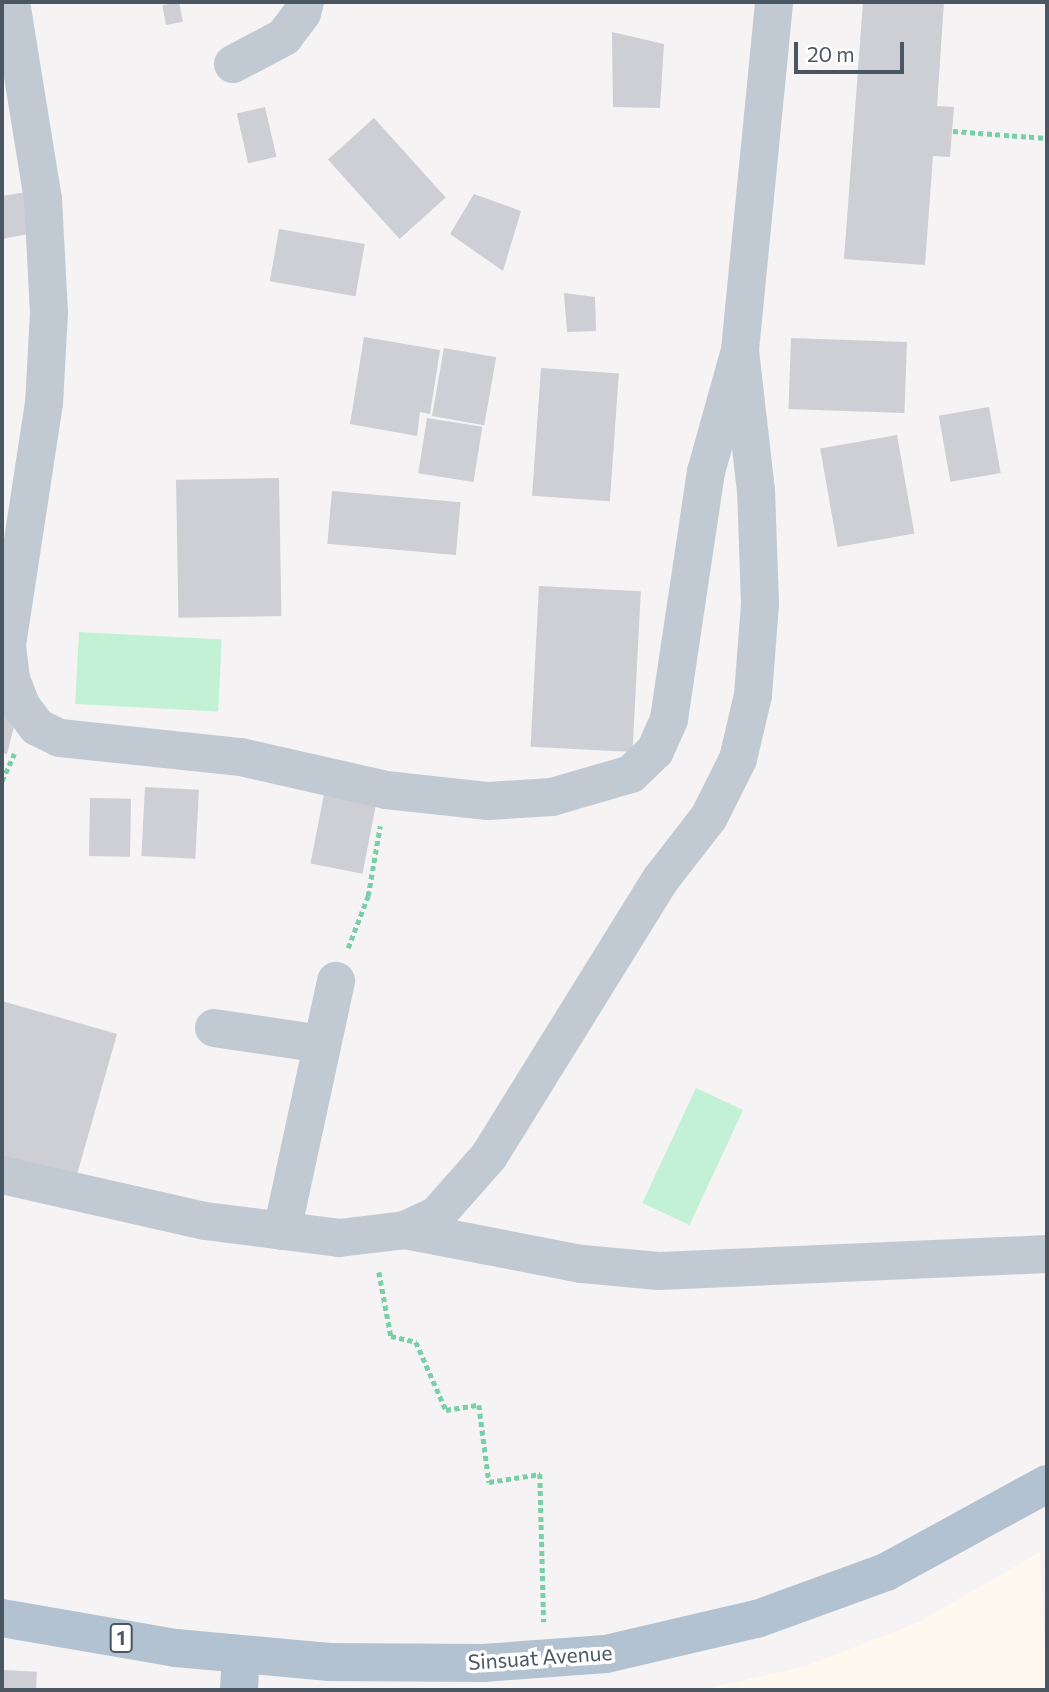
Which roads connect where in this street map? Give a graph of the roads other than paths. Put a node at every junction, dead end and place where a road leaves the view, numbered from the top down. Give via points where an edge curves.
1 (11, 2) edge
2 (305, 2) edge
3 (774, 2) edge
4 (233, 64) dead end
5 (740, 350) junction
6 (336, 981) road end
7 (214, 1028) dead end
8 (322, 1044) junction
9 (2, 1175) edge
10 (405, 1230) junction
11 (282, 1231) junction
12 (1047, 1254) edge
13 (1047, 1484) edge
14 (2, 1618) edge
15 (240, 1673) edge

1 - 5 street via 43,199 49,312 44,403 7,646 10,679 37,727 60,738 241,757 386,790 488,801 552,797 631,774 655,751 668,719 706,472
2 - 4 street via 284,37
3 - 5 street
5 - 10 street via 756,491 760,604 753,695 738,760 709,817 634,921 489,1156 437,1214
6 - 8 street
7 - 8 street
8 - 11 street
9 - 11 street via 133,1207
10 - 11 street via 338,1238
10 - 12 street via 582,1264 659,1270
13 - 15 main road, Sinsuat Avenue / 1 via 886,1572 757,1619 682,1639 542,1661
14 - 15 main road, Sinsuat Avenue / 1

